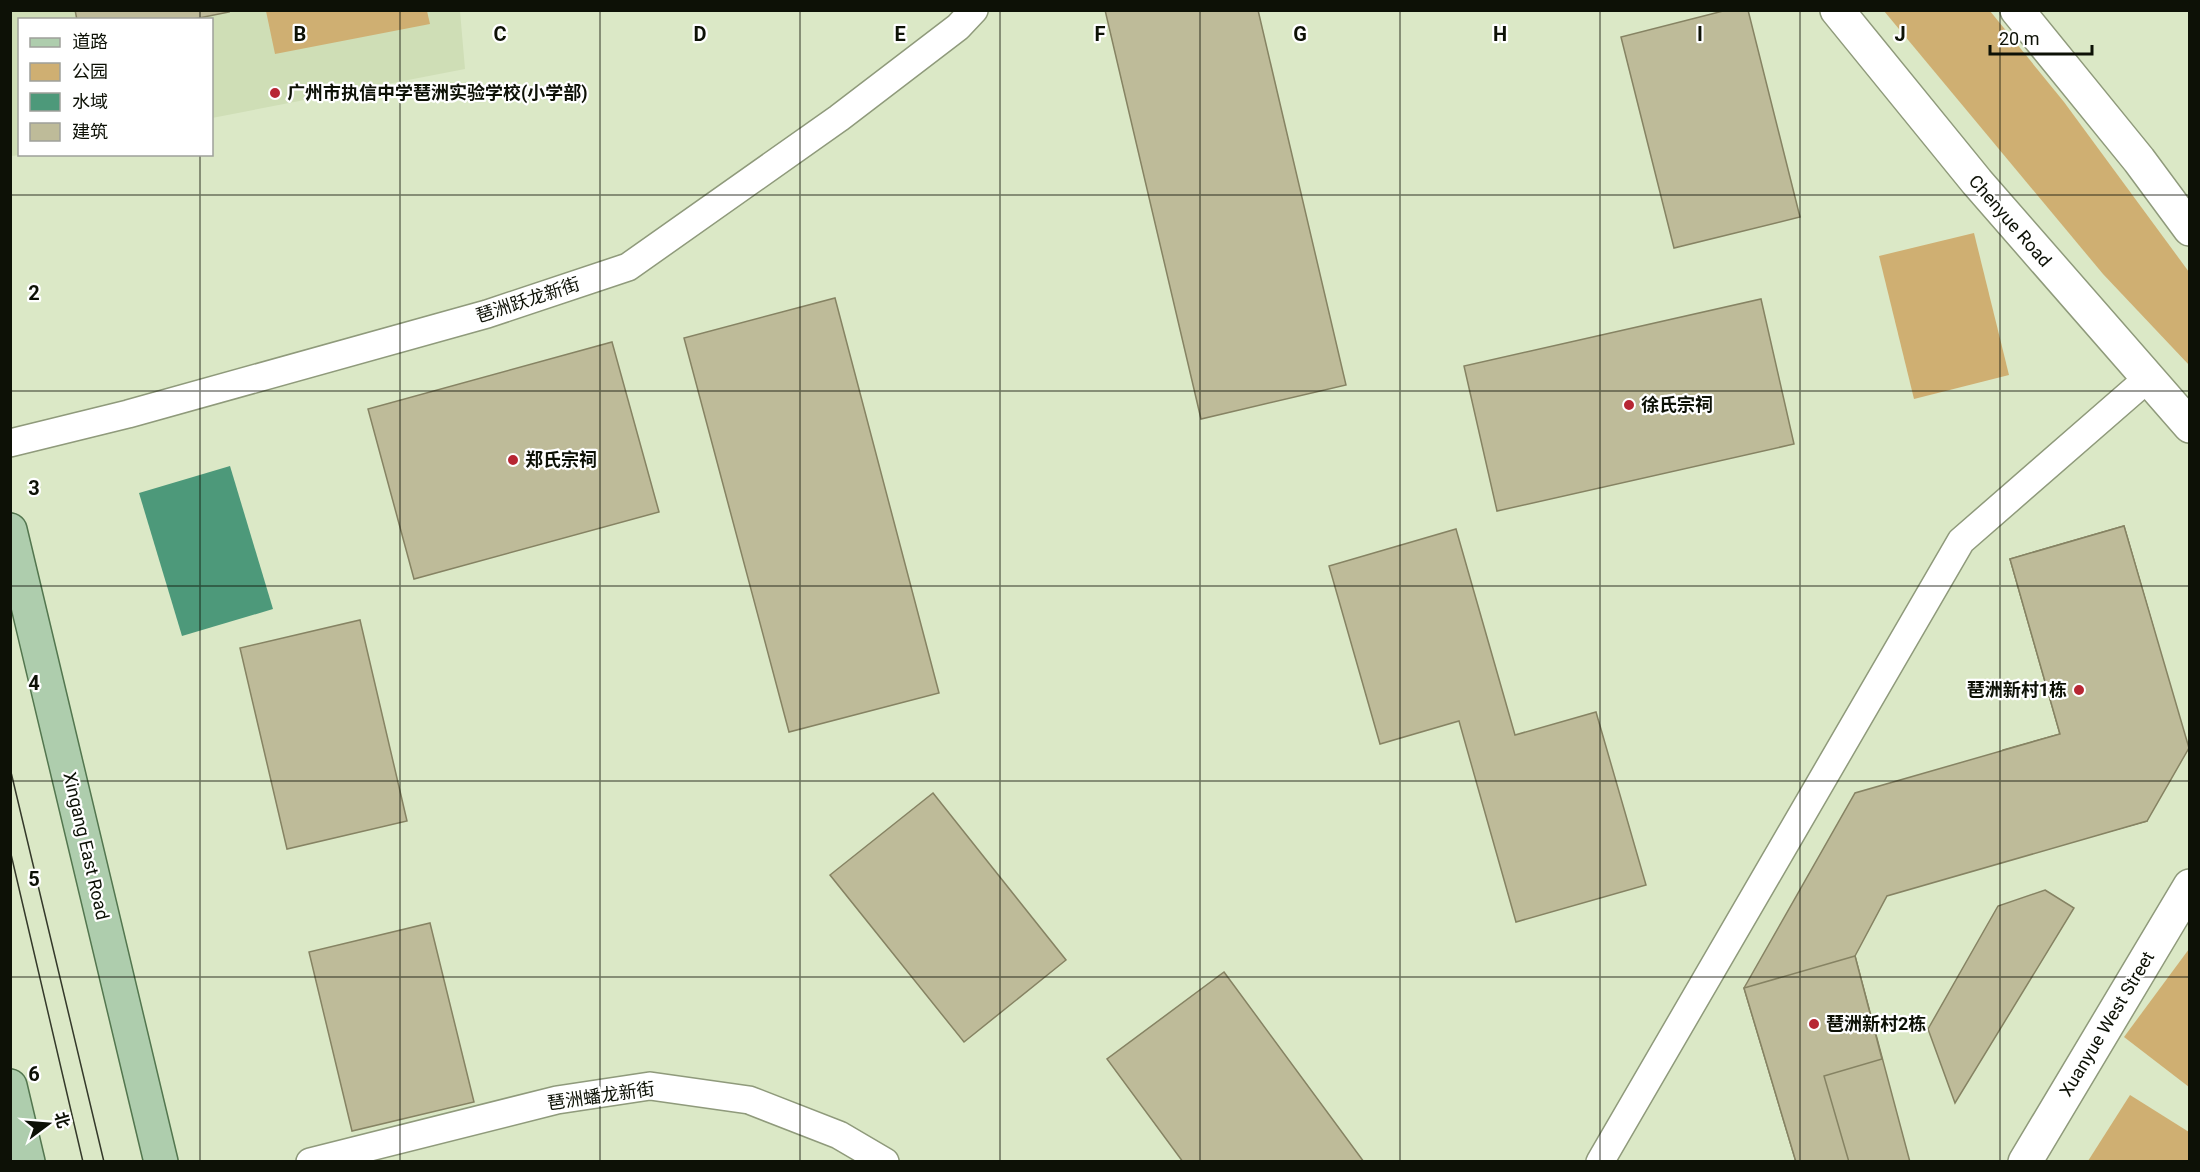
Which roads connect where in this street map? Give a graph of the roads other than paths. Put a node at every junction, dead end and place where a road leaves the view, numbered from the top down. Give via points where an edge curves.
1 (974, 10) edge
2 (1837, 10) edge
3 (2017, 10) edge
4 (2190, 229) edge
5 (2147, 379) junction
6 (2190, 426) edge
7 (10, 443) edge
8 (10, 530) edge
9 (2190, 886) edge
10 (10, 1086) edge
11 (28, 1161) edge
12 (160, 1161) edge
13 (310, 1161) edge
14 (885, 1161) edge
15 (1600, 1161) edge
16 (2025, 1161) edge

1 - 7 street, 琶洲跃龙新街 via 839,118 628,267 487,314
2 - 5 street, Chenyue Road via 1977,182
3 - 4 street
5 - 6 street, Chenyue Road
5 - 15 street via 1961,541
8 - 12 main road, Xingang East Road
9 - 16 street, Xuanyue West Street
10 - 11 main road
13 - 14 street, 琶洲蟠龙新街 via 557,1100 651,1086 749,1100 839,1135

